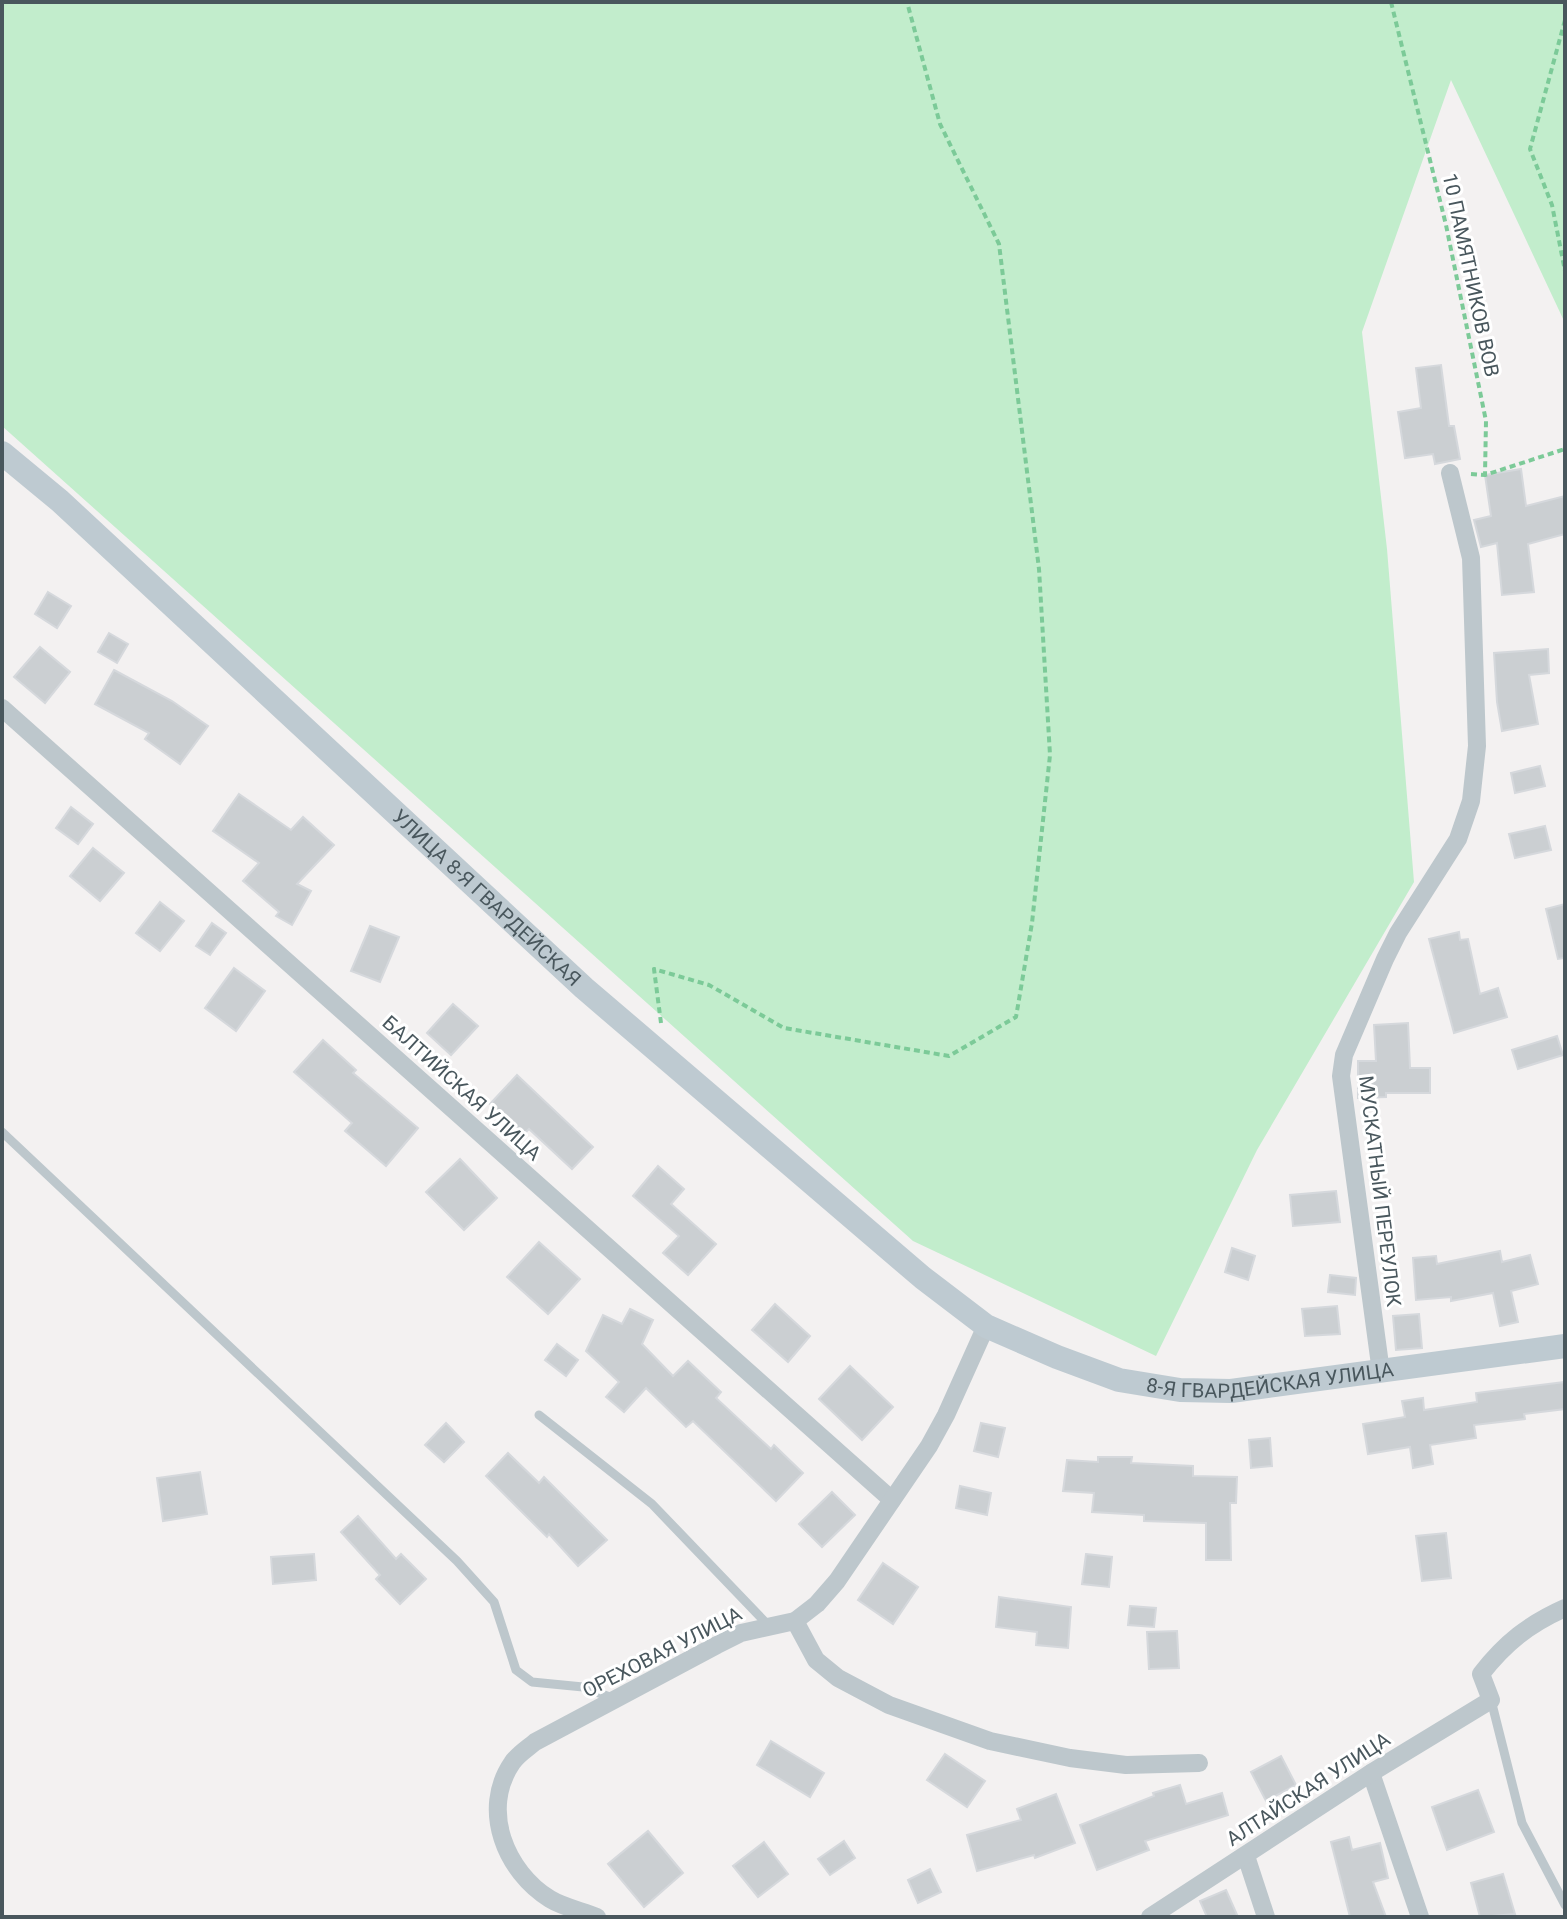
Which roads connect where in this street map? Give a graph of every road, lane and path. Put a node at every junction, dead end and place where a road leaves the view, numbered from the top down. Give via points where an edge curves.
1 (907, 2) edge
2 (1391, 2) edge
3 (1565, 20) edge
4 (1565, 271) edge
5 (1565, 449) edge
6 (2, 453) edge
7 (1450, 473) dead end
8 (2, 708) edge
9 (665, 1057) junction
10 (2, 1132) edge
11 (986, 1326) junction
12 (1565, 1346) edge
13 (1381, 1372) junction
14 (539, 1415) dead end
15 (892, 1500) junction
16 (1565, 1608) edge
17 (795, 1621) junction
18 (769, 1626) junction
19 (615, 1699) junction
20 (1491, 1700) junction
21 (1199, 1763) dead end
22 (1371, 1773) junction
23 (1246, 1856) junction
24 (1565, 1905) edge
25 (597, 1917) edge
26 (1150, 1917) edge
27 (1266, 1917) edge
28 (1420, 1917) edge

1 - 9 path via 940,124 999,244 1039,569 1050,755 1016,1017 949,1056 784,1028 709,985 654,969
2 - 5 path, 10 ПАМЯТНИКОВ ВОВ via 1446,225 1486,421 1485,475
3 - 4 path via 1530,149 1552,205
6 - 9 street, УЛИЦА 8-Я ГВАРДЕЙСКАЯ
7 - 13 street, МУСКАТНЫЙ ПЕРЕУЛОК via 1471,558 1477,746 1471,801 1458,839 1385,959 1344,1055 1341,1076
8 - 15 street, БАЛТИЙСКАЯ УЛИЦА
9 - 11 street, УЛИЦА 8-Я ГВАРДЕЙСКАЯ
10 - 19 lane via 457,1561 494,1602 516,1670 532,1682 583,1687
11 - 13 street, 8-Я ГВАРДЕЙСКАЯ УЛИЦА via 1119,1380 1180,1390 1231,1391
11 - 15 street via 946,1415
12 - 13 street, 8-Я ГВАРДЕЙСКАЯ УЛИЦА
14 - 18 lane via 652,1504
15 - 17 street via 837,1581
16 - 20 street via 1538,1619 1497,1653 1481,1674
17 - 18 street, ОРЕХОВАЯ УЛИЦА
17 - 21 street via 816,1660 838,1678 889,1705 990,1741 1126,1765
18 - 19 street, ОРЕХОВАЯ УЛИЦА via 741,1633
19 - 25 street, ОРЕХОВАЯ УЛИЦА via 535,1742 512,1763 501,1789 498,1819 506,1853 526,1880 552,1900
20 - 22 street, АЛТАЙСКАЯ УЛИЦА
20 - 24 lane via 1522,1823
22 - 23 street, АЛТАЙСКАЯ УЛИЦА
22 - 28 street
23 - 26 street, АЛТАЙСКАЯ УЛИЦА
23 - 27 street

